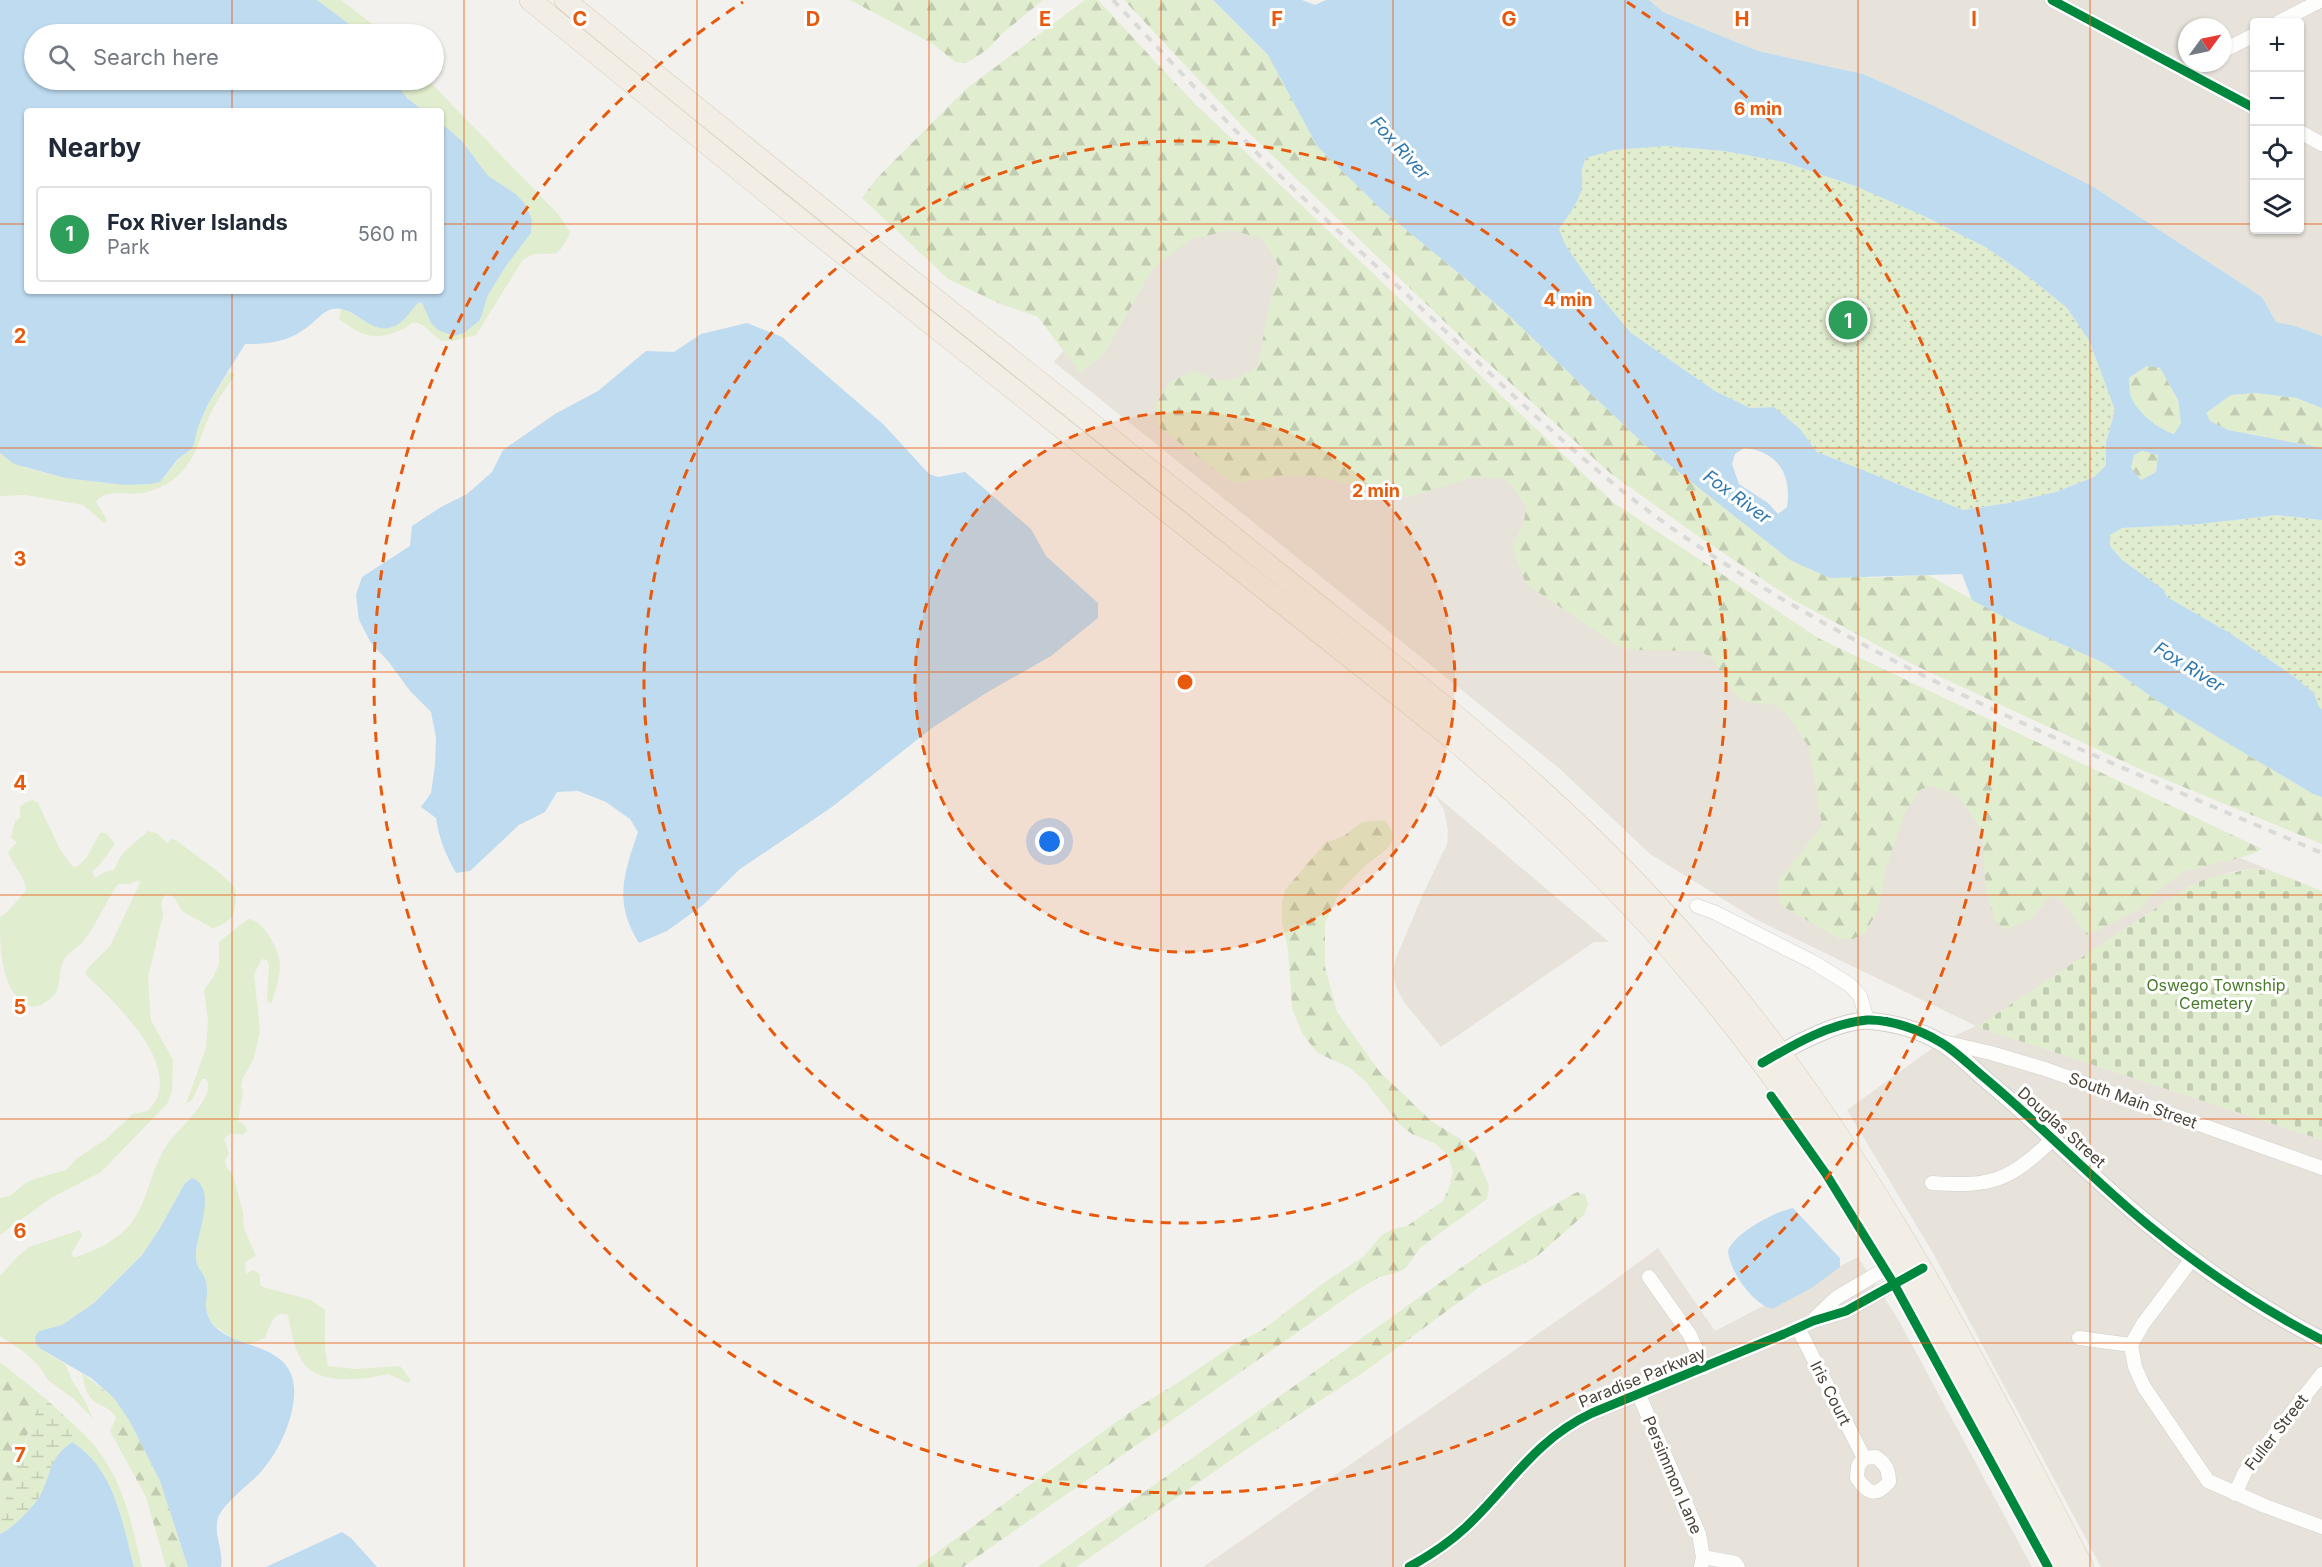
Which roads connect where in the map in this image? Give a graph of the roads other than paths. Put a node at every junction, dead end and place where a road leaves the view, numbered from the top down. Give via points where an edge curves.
1 (530, 0) edge
2 (565, 0) edge
3 (2052, 0) edge
4 (2322, 0) edge
5 (2287, 18) edge
6 (2250, 37) edge
7 (2232, 46) edge
8 (2178, 66) edge
9 (2189, 72) edge
10 (2250, 106) edge
11 (2304, 134) edge
12 (2322, 144) edge
13 (1697, 906) dead end
14 (1867, 1020) junction
15 (1941, 1042) junction
16 (1771, 1058) junction
17 (2053, 1138) junction
18 (2322, 1168) edge
19 (1932, 1183) dead end
20 (2192, 1259) junction
21 (1909, 1265) junction
22 (1649, 1277) dead end
23 (1798, 1328) junction
24 (2079, 1338) dead end
25 (2322, 1340) edge
26 (2131, 1345) junction
27 (1704, 1368) junction
28 (2322, 1374) edge
29 (1639, 1395) junction
30 (1864, 1458) dead end
31 (2235, 1494) junction
32 (2322, 1527) edge
33 (1702, 1562) edge
34 (1409, 1567) edge
35 (1738, 1567) edge
36 (2061, 1567) edge
37 (2083, 1567) edge

1 - 16 main road via 1493,774 1585,860
2 - 16 main road via 1541,789 1632,879 1720,977
3 - 8 street
4 - 5 street
6 - 7 street
9 - 10 street
11 - 12 street
13 - 14 street via 1813,962 1850,985 1860,996
14 - 15 street, Douglas Street via 1912,1029
14 - 16 street, Douglas Street via 1815,1036
15 - 17 street, Douglas Street
15 - 18 street, South Main Street via 2045,1069
16 - 21 main road via 1835,1130
17 - 19 street via 2025,1165 1997,1180 1967,1186
17 - 20 street, Douglas Street via 2146,1223
20 - 25 street, Douglas Street
20 - 26 street
21 - 23 street, Paradise Parkway via 1836,1298 1813,1321
21 - 36 main road
21 - 37 main road
22 - 27 street via 1690,1335
23 - 27 street, Paradise Parkway
23 - 30 street, Iris Court
24 - 26 street
26 - 31 street via 2144,1387 2208,1481
27 - 29 street, Paradise Parkway
28 - 31 street, Fuller Street via 2245,1472
29 - 33 street, Persimmon Lane via 1699,1534
29 - 34 street, Paradise Parkway via 1581,1418 1546,1442 1465,1528
31 - 32 street
33 - 35 street, Persimmon Lane via 1735,1563

